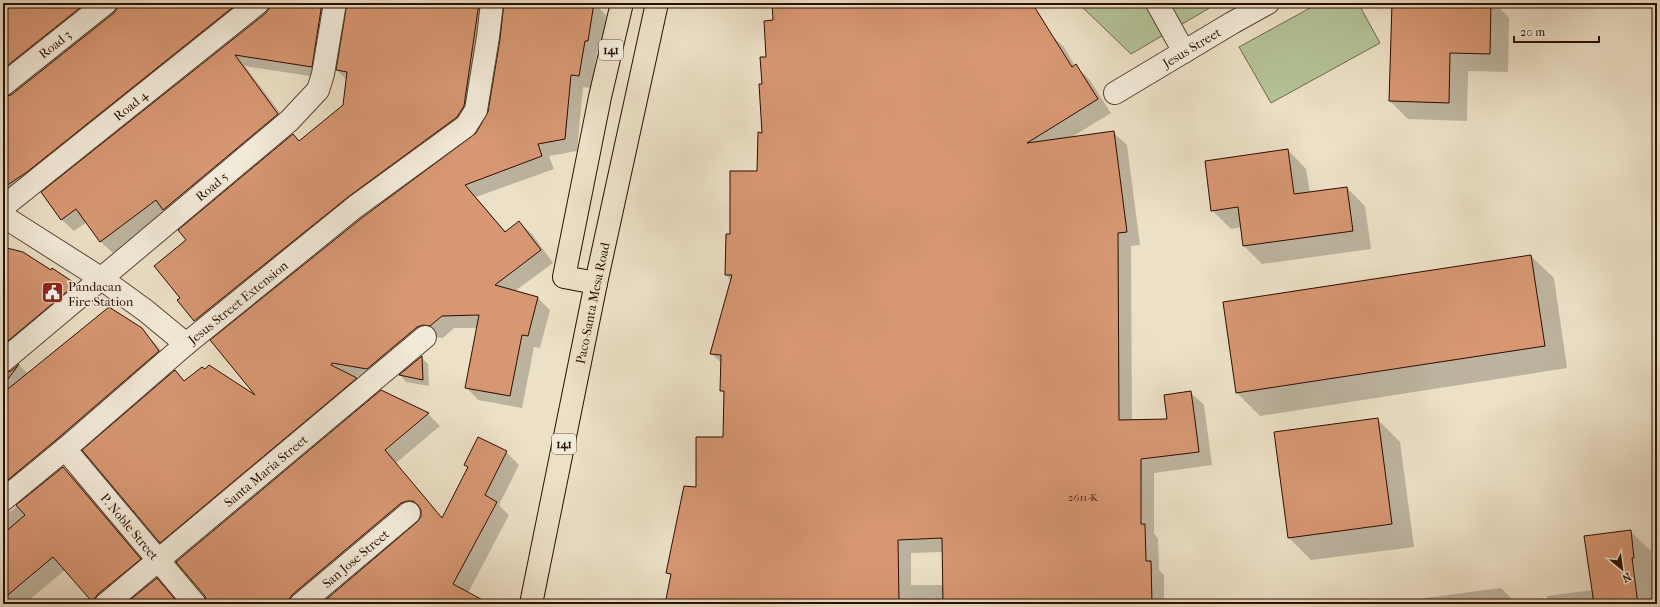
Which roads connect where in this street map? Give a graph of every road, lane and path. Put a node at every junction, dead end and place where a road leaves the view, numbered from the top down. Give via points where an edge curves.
1 (106, 3) edge
2 (258, 3) edge
3 (335, 3) edge
4 (492, 3) edge
5 (622, 3) edge
6 (657, 3) edge
7 (1157, 3) edge
8 (1268, 3) edge
9 (1184, 52) junction
10 (3, 85) edge
11 (1115, 93) dead end
12 (3, 207) edge
13 (3, 216) edge
14 (102, 279) junction
15 (596, 283) junction
16 (425, 337) dead end
17 (186, 344) junction
18 (3, 361) edge
19 (65, 449) junction
20 (3, 500) edge
21 (409, 513) dead end
22 (159, 560) junction
23 (106, 604) edge
24 (196, 604) edge
25 (301, 604) edge
26 (531, 604) edge

1 - 10 street, Road 3
2 - 12 street, Road 4
3 - 14 street, Road 5 via 318,90 289,121
4 - 17 street, Jesus Street Extension via 476,110 466,126 355,207
5 - 15 main road, 141 via 600,97 564,277
6 - 15 main road, Paco-Santa Mesa Road / 141
7 - 9 street
8 - 9 street, Jesus Street
9 - 11 street, Jesus Street
13 - 14 street
14 - 17 street
14 - 18 street
15 - 26 main road, Paco-Santa Mesa Road / 141
16 - 22 street, Santa Maria Street
17 - 19 street, Jesus Street Extension
19 - 20 street, Jesus Street Extension
19 - 22 street, P. Noble Street
21 - 25 street, San Jose Street
22 - 23 street, Santa Maria Street
22 - 24 street, P. Noble Street

